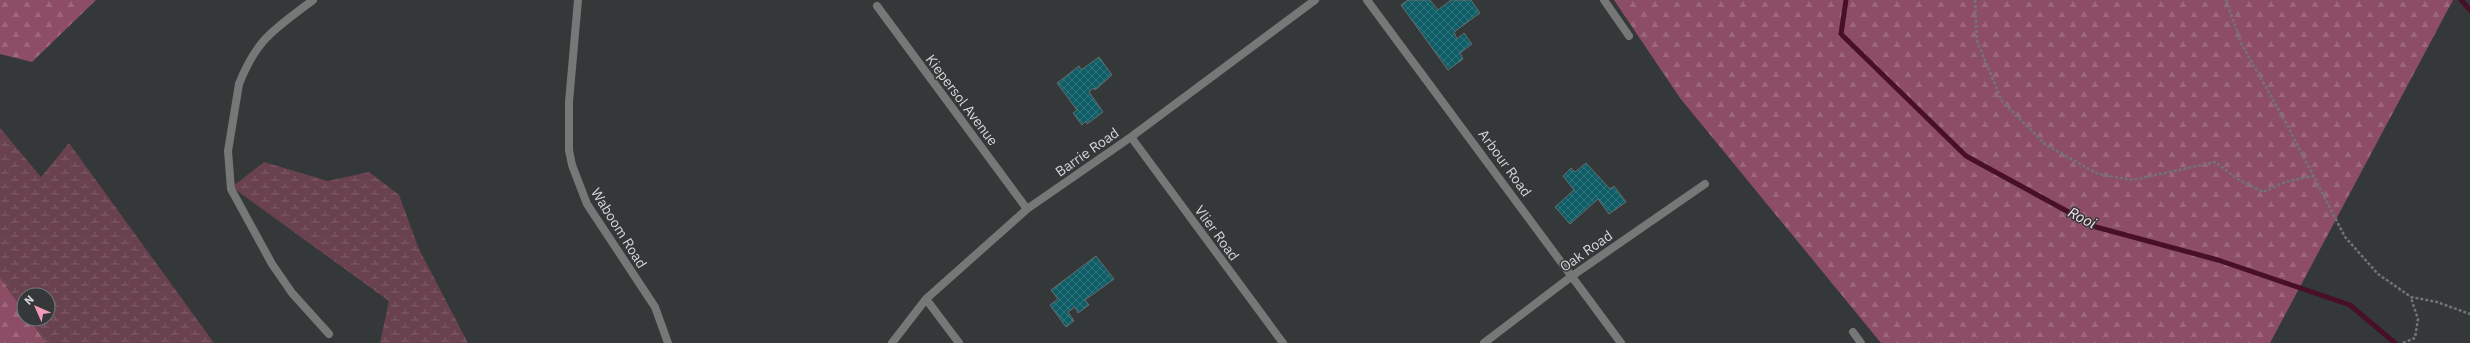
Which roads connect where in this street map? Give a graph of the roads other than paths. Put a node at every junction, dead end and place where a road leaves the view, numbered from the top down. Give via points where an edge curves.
1 (313, 0) edge
2 (578, 0) edge
3 (1315, 0) edge
4 (1367, 0) edge
5 (1604, 0) edge
6 (877, 6) dead end
7 (1629, 36) dead end
8 (1131, 137) junction
9 (1704, 184) dead end
10 (1028, 209) junction
11 (1572, 276) junction
12 (926, 299) junction
13 (1853, 332) dead end
14 (329, 334) dead end
15 (668, 343) edge
16 (892, 343) edge
17 (959, 343) edge
18 (1283, 343) edge
19 (1484, 343) edge
20 (1621, 343) edge
21 (1861, 343) edge

1 - 14 street via 264,38 254,51 239,84 228,151 231,189 276,270 292,293
2 - 15 street, Waboom Road via 569,102 569,150 572,165 587,204 655,307
3 - 8 street, Barrie Road
4 - 11 street, Arbour Road
5 - 7 street
6 - 10 street, Kiepersol Avenue
8 - 10 street, Barrie Road
8 - 18 street, Vlier Road
9 - 11 street, Oak Road
10 - 12 street, Barrie Road
11 - 19 street, Oak Road
11 - 20 street, Arbour Road
12 - 16 street, Barrie Road
12 - 17 street
13 - 21 street

